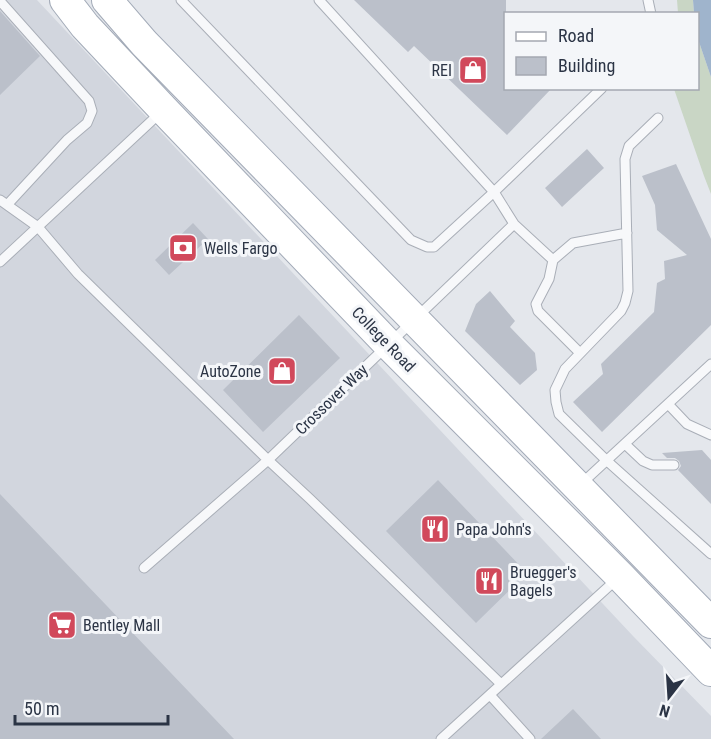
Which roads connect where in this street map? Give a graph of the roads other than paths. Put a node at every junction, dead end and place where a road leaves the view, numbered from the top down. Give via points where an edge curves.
1 (65, 0) edge
2 (107, 0) edge
3 (181, 0) edge
4 (319, 0) edge
5 (0, 1) edge
6 (600, 90) edge
7 (164, 109) junction
8 (658, 118) dead end
9 (494, 192) junction
10 (3, 202) edge
11 (514, 224) junction
12 (38, 227) junction
13 (627, 233) junction
14 (553, 260) junction
15 (0, 262) edge
16 (414, 319) junction
17 (388, 344) junction
18 (580, 353) junction
19 (711, 364) edge
20 (668, 404) junction
21 (711, 435) edge
22 (625, 444) junction
23 (268, 460) junction
24 (606, 460) junction
25 (674, 465) dead end
26 (578, 487) junction
27 (711, 554) edge
28 (144, 568) dead end
29 (620, 576) junction
30 (711, 623) edge
31 (711, 671) edge
32 (501, 684) junction
33 (490, 695) junction
34 (441, 739) edge
35 (530, 739) edge

1 - 7 main road, College Road
2 - 16 main road via 144,43
3 - 9 lane via 411,240 434,247
4 - 9 lane
5 - 10 lane via 89,101 92,111 87,123
6 - 9 lane
7 - 12 lane
7 - 17 main road, College Road
8 - 13 lane via 629,146 625,159
9 - 11 lane
10 - 12 lane
11 - 14 lane
11 - 16 lane, Crossover Way
12 - 15 lane
12 - 23 lane via 78,274
13 - 14 lane via 573,243
13 - 18 lane via 626,303
14 - 18 lane via 549,279 536,304 538,311
16 - 17 lane, Crossover Way
16 - 26 main road
17 - 23 lane, Crossover Way
17 - 29 main road, College Road
18 - 24 lane via 564,369 555,390 556,402 559,414
19 - 20 lane
20 - 21 lane via 687,424
20 - 22 lane
22 - 24 lane
22 - 25 lane via 652,465
23 - 28 lane, Crossover Way
23 - 32 lane
24 - 26 lane
24 - 27 lane
26 - 30 main road
29 - 31 main road, College Road
29 - 32 lane
32 - 33 lane
33 - 34 lane
33 - 35 lane

